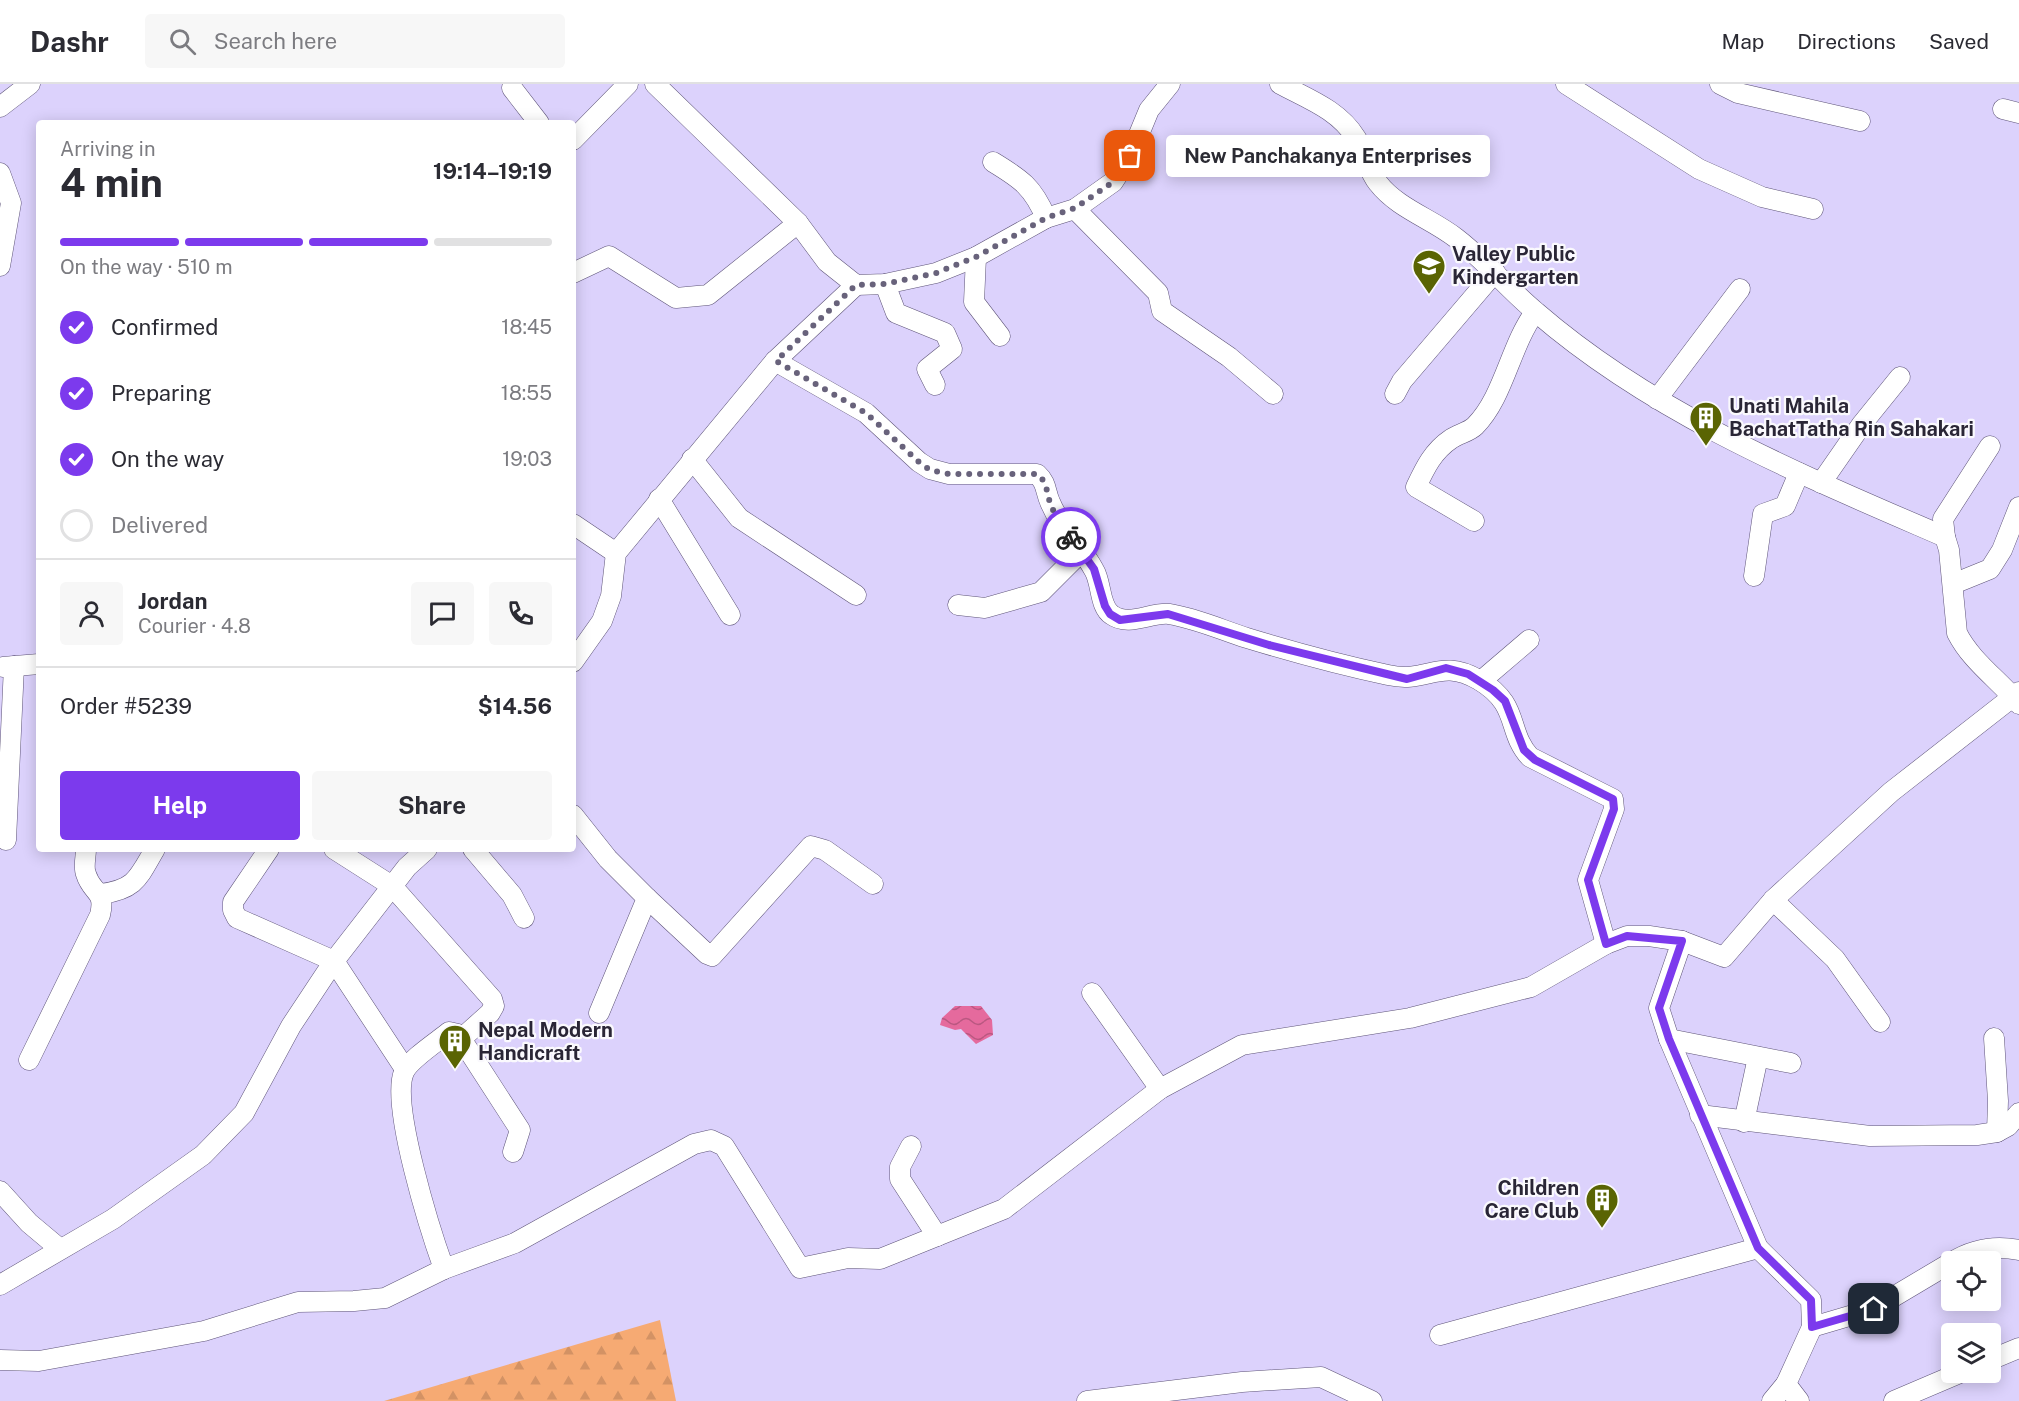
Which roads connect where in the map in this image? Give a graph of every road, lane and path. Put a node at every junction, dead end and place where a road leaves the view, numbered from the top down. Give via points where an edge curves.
1 (30, 84) edge
2 (628, 84) edge
3 (655, 84) edge
4 (1170, 84) edge
5 (1280, 84) edge
6 (1566, 84) edge
7 (1720, 84) edge
8 (512, 88) dead end
9 (0, 107) edge
10 (537, 120) edge
11 (1860, 121) dead end
12 (576, 137) edge
13 (993, 162) dead end
14 (0, 173) edge
15 (1075, 208) junction
16 (1813, 209) dead end
17 (1046, 218) junction
18 (798, 223) junction
19 (976, 257) junction
20 (0, 266) edge
21 (576, 272) edge
22 (1495, 272) junction
23 (885, 284) junction
24 (856, 285) junction
25 (1740, 289) dead end
26 (1535, 312) junction
27 (1000, 336) dead end
28 (776, 361) junction
29 (1900, 377) dead end
30 (935, 385) dead end
31 (1273, 394) dead end
32 (1395, 394) dead end
33 (1657, 399) junction
34 (1990, 446) dead end
35 (692, 459) junction
36 (1799, 473) junction
37 (1821, 483) junction
38 (659, 499) junction
39 (2019, 507) edge
40 (1474, 521) dead end
41 (576, 526) edge
42 (1945, 537) junction
43 (1081, 552) junction
44 (616, 553) junction
45 (1754, 576) dead end
46 (1953, 584) junction
47 (856, 594) dead end
48 (958, 605) dead end
49 (730, 615) dead end
50 (1529, 640) dead end
51 (576, 659) edge
52 (36, 664) edge
53 (7, 667) edge
54 (1480, 681) junction
55 (2017, 697) edge
56 (576, 818) edge
57 (6, 840) dead end
58 (86, 852) edge
59 (153, 852) edge
60 (267, 852) edge
61 (339, 852) edge
62 (424, 852) edge
63 (475, 852) edge
64 (873, 884) dead end
65 (392, 886) junction
66 (101, 894) junction
67 (647, 898) junction
68 (1773, 900) junction
69 (524, 918) dead end
70 (1682, 941) junction
71 (1606, 944) junction
72 (334, 961) junction
73 (1092, 993) dead end
74 (599, 1013) dead end
75 (1880, 1022) dead end
76 (1994, 1038) dead end
77 (461, 1039) junction
78 (1669, 1039) junction
79 (1758, 1057) junction
80 (29, 1060) dead end
81 (1791, 1063) dead end
82 (405, 1069) junction
83 (1160, 1089) junction
84 (2019, 1113) edge
85 (1700, 1115) junction
86 (1744, 1122) junction
87 (1997, 1132) junction
88 (911, 1146) dead end
89 (513, 1152) dead end
90 (0, 1191) edge
91 (937, 1236) junction
92 (1758, 1248) junction
93 (60, 1249) junction
94 (2019, 1250) edge
95 (1979, 1251) edge
96 (444, 1269) junction
97 (1941, 1269) edge
98 (0, 1285) edge
99 (1812, 1327) junction
100 (1440, 1335) dead end
101 (2019, 1348) edge
102 (2001, 1355) edge
103 (0, 1360) edge
104 (1941, 1381) edge
105 (1786, 1384) junction
106 (1087, 1401) edge
107 (1372, 1401) edge
108 (1773, 1401) edge
109 (1799, 1401) edge
110 (1894, 1401) edge

1 - 9 street
2 - 12 street
3 - 18 street
4 - 15 street via 1149,110 1130,156 1113,182
5 - 22 street via 1330,110 1346,123 1378,183 1410,209 1456,237
6 - 16 street via 1700,169 1762,197
7 - 11 street via 1738,93
8 - 10 street
13 - 17 street via 1017,177 1036,196
14 - 20 street via 11,203
15 - 17 street
15 - 31 street via 1158,293 1162,311 1229,357
17 - 19 street
18 - 21 street via 708,295 676,298 609,256
18 - 24 street via 827,262
19 - 23 street via 936,273
19 - 27 street via 974,302
22 - 26 street
22 - 32 street
23 - 24 street
23 - 30 street via 896,313 945,333 952,349 927,369
24 - 28 street
25 - 33 street
26 - 33 street via 1597,360
26 - 40 street via 1521,332 1495,396 1475,427 1451,439 1431,457 1416,487
28 - 35 street
28 - 43 street via 866,413 930,470 949,474 1037,474 1048,489 1048,499 1057,516
29 - 37 street
33 - 36 street
34 - 42 street via 1942,519
35 - 38 street
35 - 47 street via 739,518
36 - 37 street
36 - 45 street via 1785,506 1763,514
37 - 42 street
38 - 44 street
38 - 49 street
39 - 46 street via 1990,569
41 - 44 street
42 - 46 street
43 - 48 street via 1041,592 985,608
43 - 54 street via 1094,569 1105,606 1120,620 1168,614 1387,675 1416,678 1446,668
44 - 51 street via 602,621
46 - 55 street via 1962,642 1994,680
50 - 54 street
52 - 53 street
53 - 57 street
54 - 71 street via 1509,708 1530,757 1613,799 1614,809 1588,880
55 - 68 street via 1891,792
56 - 67 street via 608,859
58 - 66 street via 85,873
59 - 66 street via 131,887
60 - 72 street via 232,902 232,910 237,918
61 - 65 street
62 - 65 street
63 - 69 street via 512,896
64 - 67 street via 825,850 811,846 712,956
65 - 72 street
65 - 77 street via 492,999 490,1013
66 - 80 street via 100,915
67 - 74 street
68 - 70 street via 1724,957
68 - 75 street via 1835,959
70 - 71 street via 1627,936
70 - 78 street via 1659,1008
71 - 83 street via 1531,987 1410,1018 1242,1045
72 - 82 street
72 - 93 street via 291,1026 244,1113 203,1155 113,1219
73 - 83 street
76 - 87 street
77 - 82 street via 449,1032
77 - 89 street via 520,1130
78 - 79 street
78 - 85 street
79 - 81 street
79 - 86 street
82 - 96 street via 400,1093 420,1197
83 - 91 street via 1004,1209
84 - 87 street
85 - 86 street
85 - 92 street
86 - 87 street via 1870,1136
88 - 91 street via 900,1167 900,1179
90 - 93 street
91 - 96 street via 880,1259 848,1258 800,1268 724,1146 711,1140 694,1144 515,1243
92 - 99 street via 1811,1300
92 - 100 street
93 - 98 street
94 - 95 street via 1999,1246
96 - 103 street via 385,1298 298,1302 204,1331 39,1361
97 - 99 street via 1874,1309
99 - 105 street
101 - 102 street
104 - 110 street
105 - 108 street
105 - 109 street
106 - 107 street via 1242,1382 1321,1377

